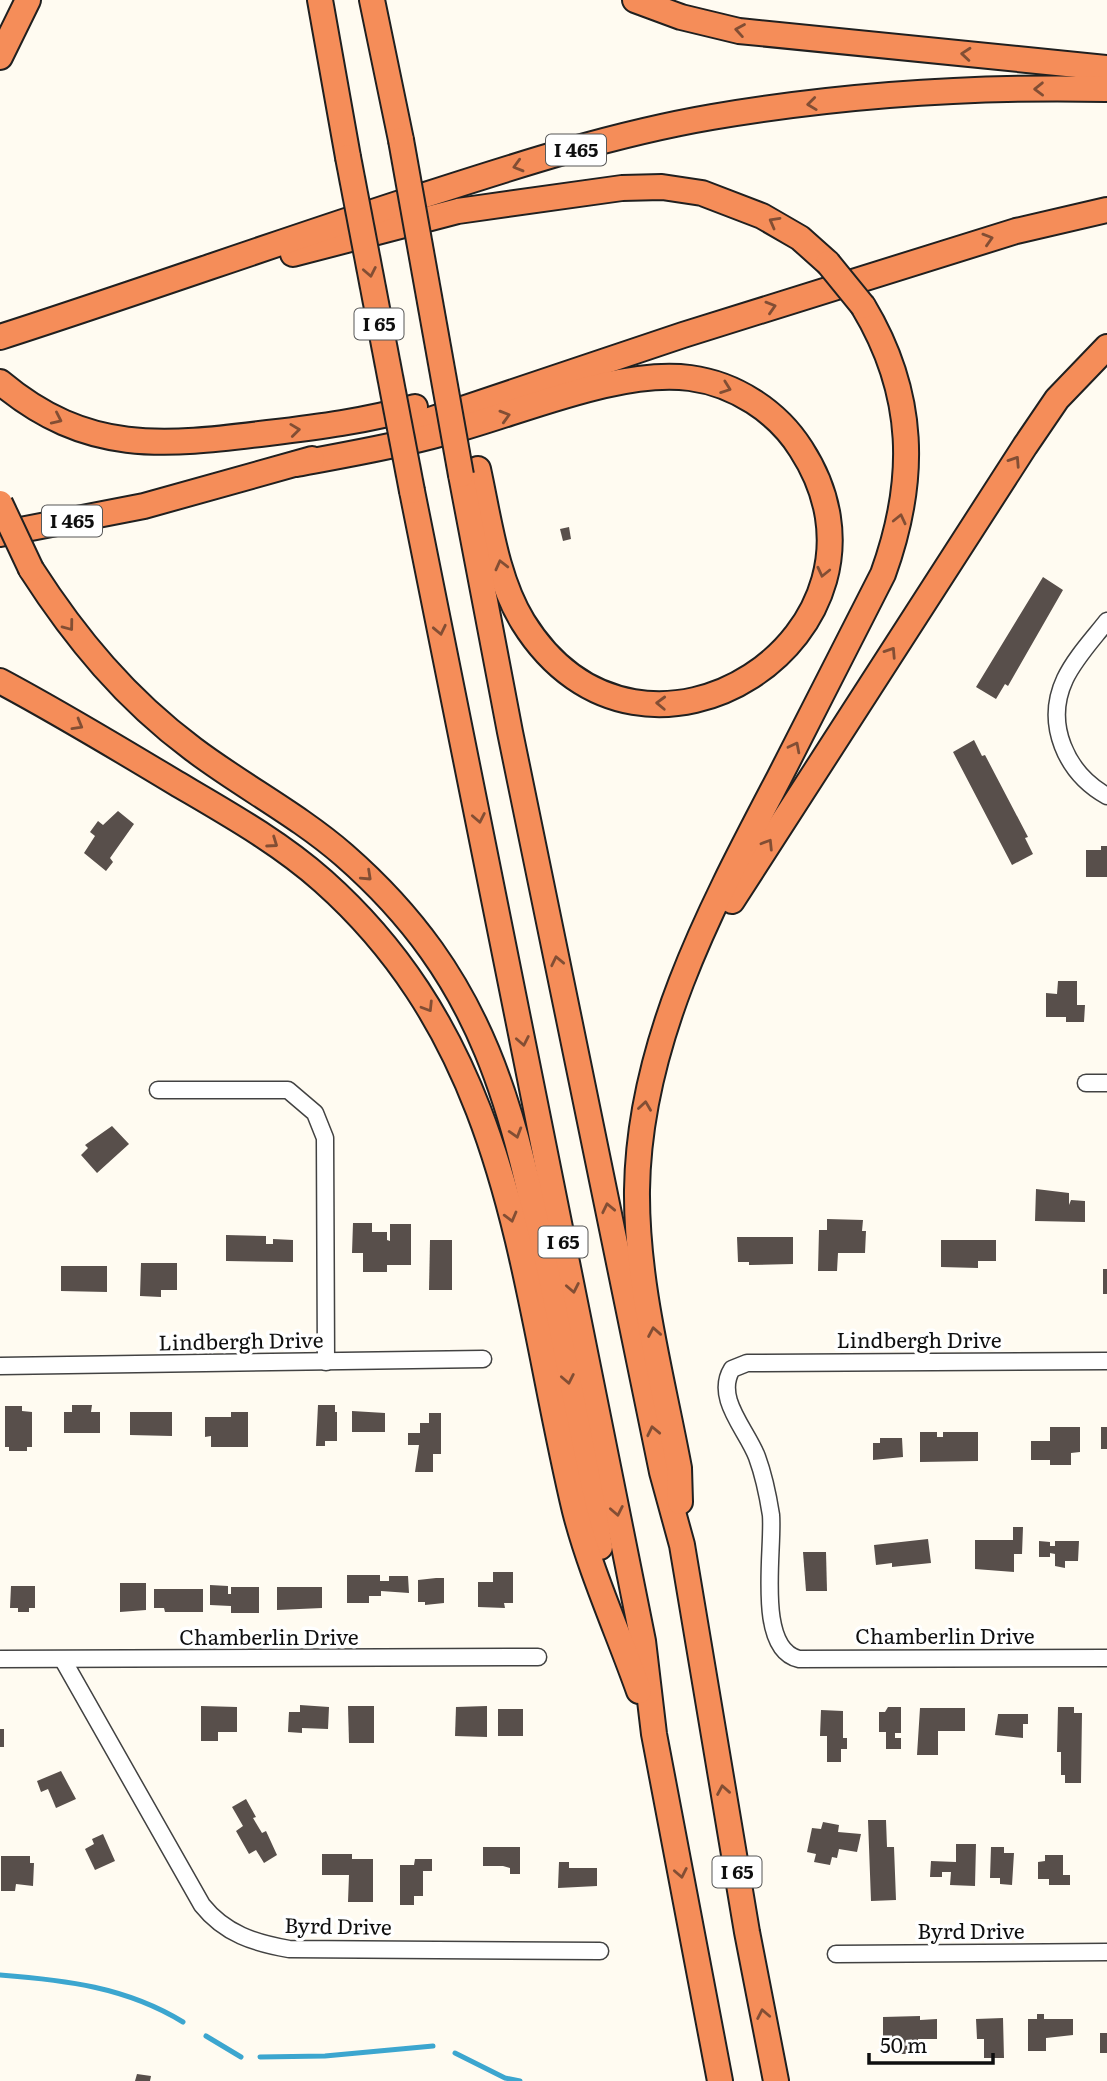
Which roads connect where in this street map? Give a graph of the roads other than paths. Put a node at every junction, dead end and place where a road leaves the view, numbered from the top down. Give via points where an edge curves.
1 (27, 0) edge
2 (320, 0) edge
3 (372, 0) edge
4 (635, 0) edge
5 (0, 57) edge
6 (1107, 68) edge
7 (1107, 89) edge
8 (1107, 210) edge
9 (65, 316) junction
10 (683, 335) junction
11 (0, 337) edge
12 (1107, 347) edge
13 (0, 382) edge
14 (296, 464) junction
15 (470, 472) junction
16 (0, 503) edge
17 (0, 534) edge
18 (1107, 621) edge
19 (0, 681) edge
20 (1107, 796) edge
21 (680, 985) junction
22 (1086, 1083) dead end
23 (1107, 1083) edge
24 (158, 1090) dead end
25 (483, 1359) dead end
26 (1107, 1361) edge
27 (326, 1362) junction
28 (0, 1366) edge
29 (682, 1545) junction
30 (609, 1607) junction
31 (784, 1652) joint
32 (538, 1657) dead end
33 (1107, 1658) edge
34 (0, 1659) edge
35 (63, 1660) junction
36 (654, 1734) junction
37 (600, 1951) dead end
38 (1107, 1952) edge
39 (836, 1954) dead end
40 (720, 2081) edge
41 (776, 2081) edge

1 - 5 highway
2 -> 36 highway, I 65, bridge via 412,491 643,1641
3 - 15 highway, I 65, bridge via 453,426
6 -> 4 highway via 739,31
7 -> 9 highway, I 465 via 903,94 711,117 482,177
10 -> 8 highway, I 465 via 1016,231
9 - 11 highway, I 465
21 -> 9 highway, bridge via 741,851 883,574 893,545 904,491 906,425 893,368 863,306 828,264 800,238 742,207 681,189 622,188 423,218
13 -> 10 highway via 41,411 82,430 126,442 183,444 357,422 506,378
10 - 14 highway, I 465
21 -> 12 highway via 1025,446 1057,399
14 -> 15 highway via 439,435 621,381 657,376 706,381 738,392 768,411 805,456 820,489 827,521 826,563 819,590 784,651 740,685 686,703 616,696 556,662 522,620
14 - 17 highway, I 465 via 157,503
29 -> 15 highway, I 65 via 662,1472 510,732
16 -> 30 highway, bridge via 31,569 65,621 118,685 193,750 342,853 401,911 453,980 486,1047 517,1136 594,1511
18 - 20 street via 1066,676 1058,706 1062,744 1076,771
19 -> 30 highway via 286,852 355,912 414,985 470,1084 496,1158 537,1322 576,1514
29 -> 21 highway via 679,1468 639,1246 637,1196 646,1099
22 - 23 street
24 - 27 street via 288,1090 315,1113 325,1138
25 - 27 street, Lindbergh Drive
26 - 31 street, Lindbergh Drive via 747,1363 732,1369 726,1381 729,1402 756,1454 767,1494 772,1616 777,1643
27 - 28 street, Lindbergh Drive
41 -> 29 highway, I 65
30 - 36 highway
31 - 33 street, Chamberlin Drive via 799,1659
32 - 35 street, Chamberlin Drive
34 - 35 street, Chamberlin Drive
35 - 37 street, Byrd Drive via 202,1905 237,1935 289,1949
36 -> 40 highway, I 65
38 - 39 street, Byrd Drive

